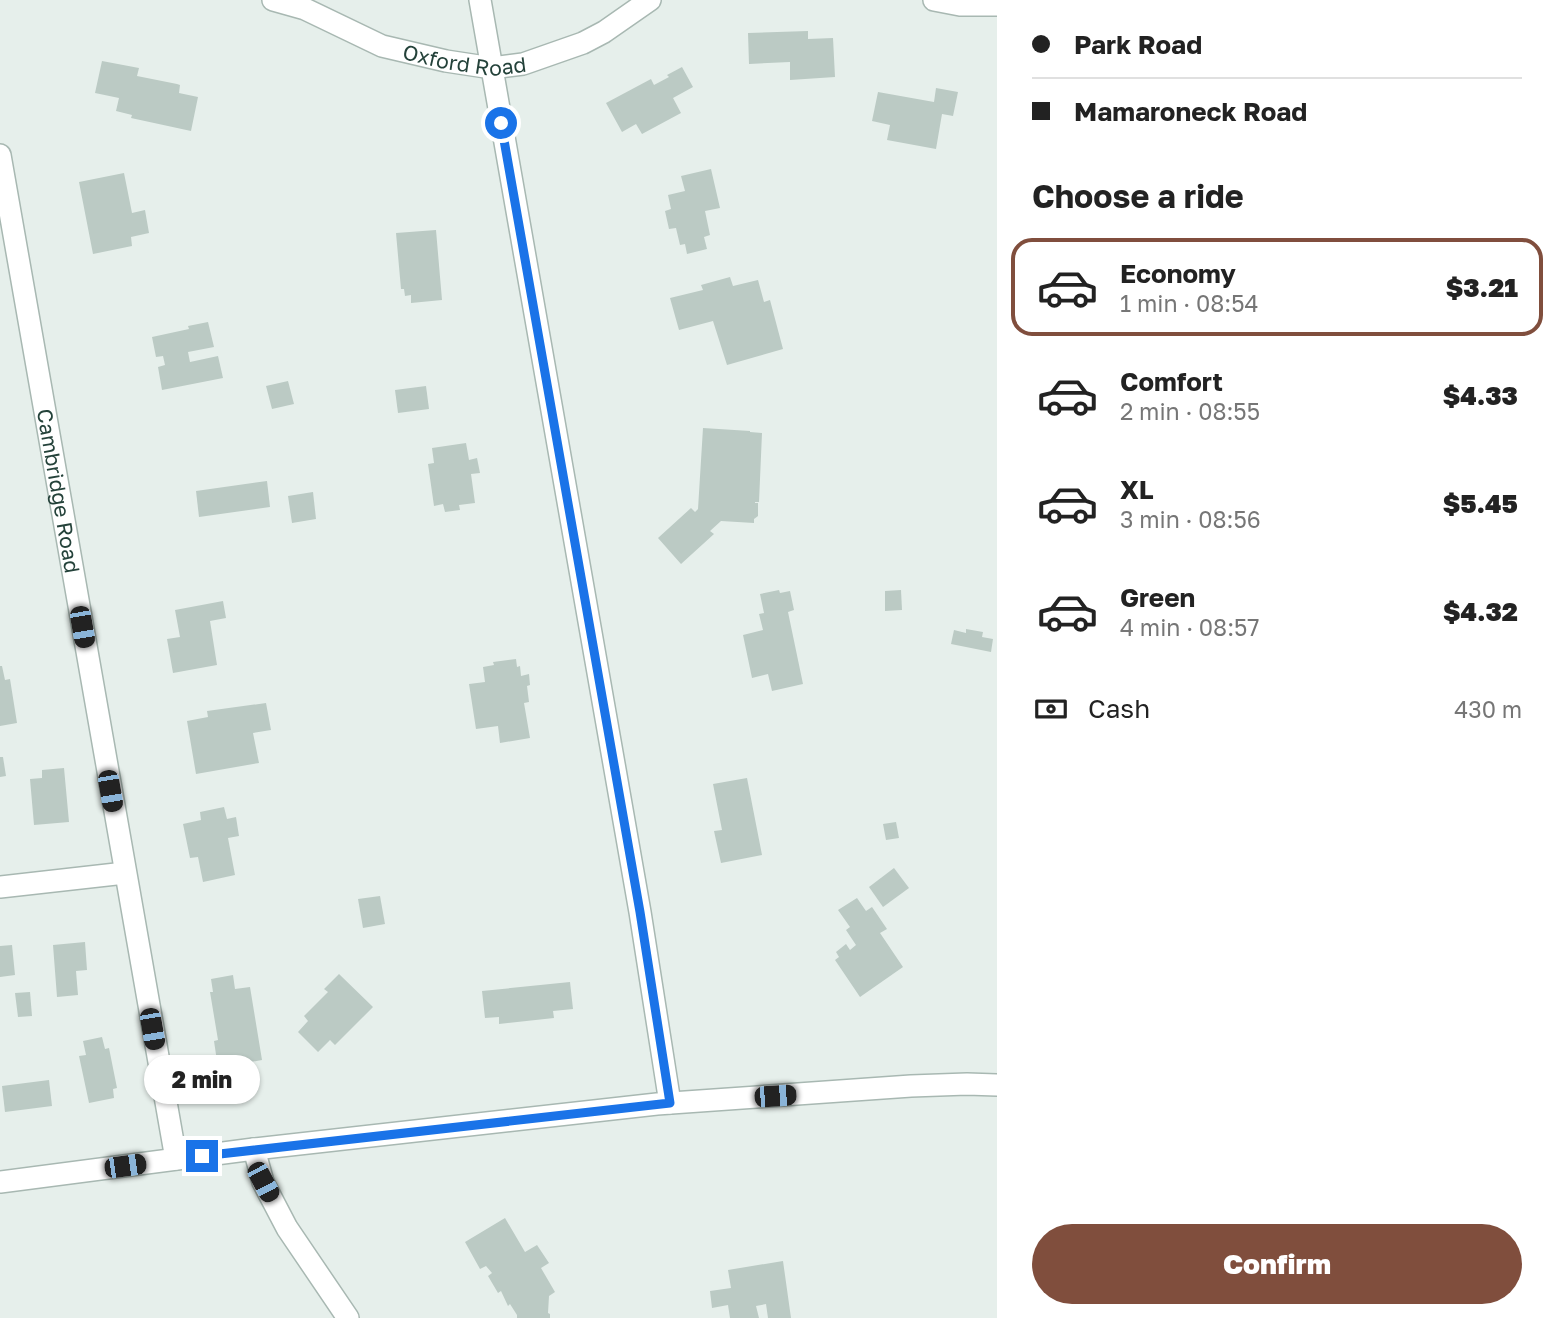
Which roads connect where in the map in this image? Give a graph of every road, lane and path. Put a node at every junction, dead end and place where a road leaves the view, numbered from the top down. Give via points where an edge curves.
1 (273, 0) edge
2 (480, 0) edge
3 (650, 0) edge
4 (934, 0) edge
5 (997, 5) edge
6 (492, 68) junction
7 (0, 155) edge
8 (125, 873) junction
9 (0, 887) edge
10 (997, 1085) edge
11 (670, 1103) junction
12 (254, 1149) junction
13 (176, 1160) junction
14 (0, 1182) edge
15 (348, 1318) edge

1 - 6 street, Oxford Road via 305,9 382,46
2 - 6 street
3 - 6 street, Oxford Road via 583,43 523,64
4 - 5 street
6 - 11 street
7 - 8 street, Cambridge Road
8 - 9 street
8 - 13 street, Cambridge Road
10 - 11 street via 911,1086
11 - 12 street
12 - 13 street
12 - 15 street via 263,1182 287,1228
13 - 14 street

